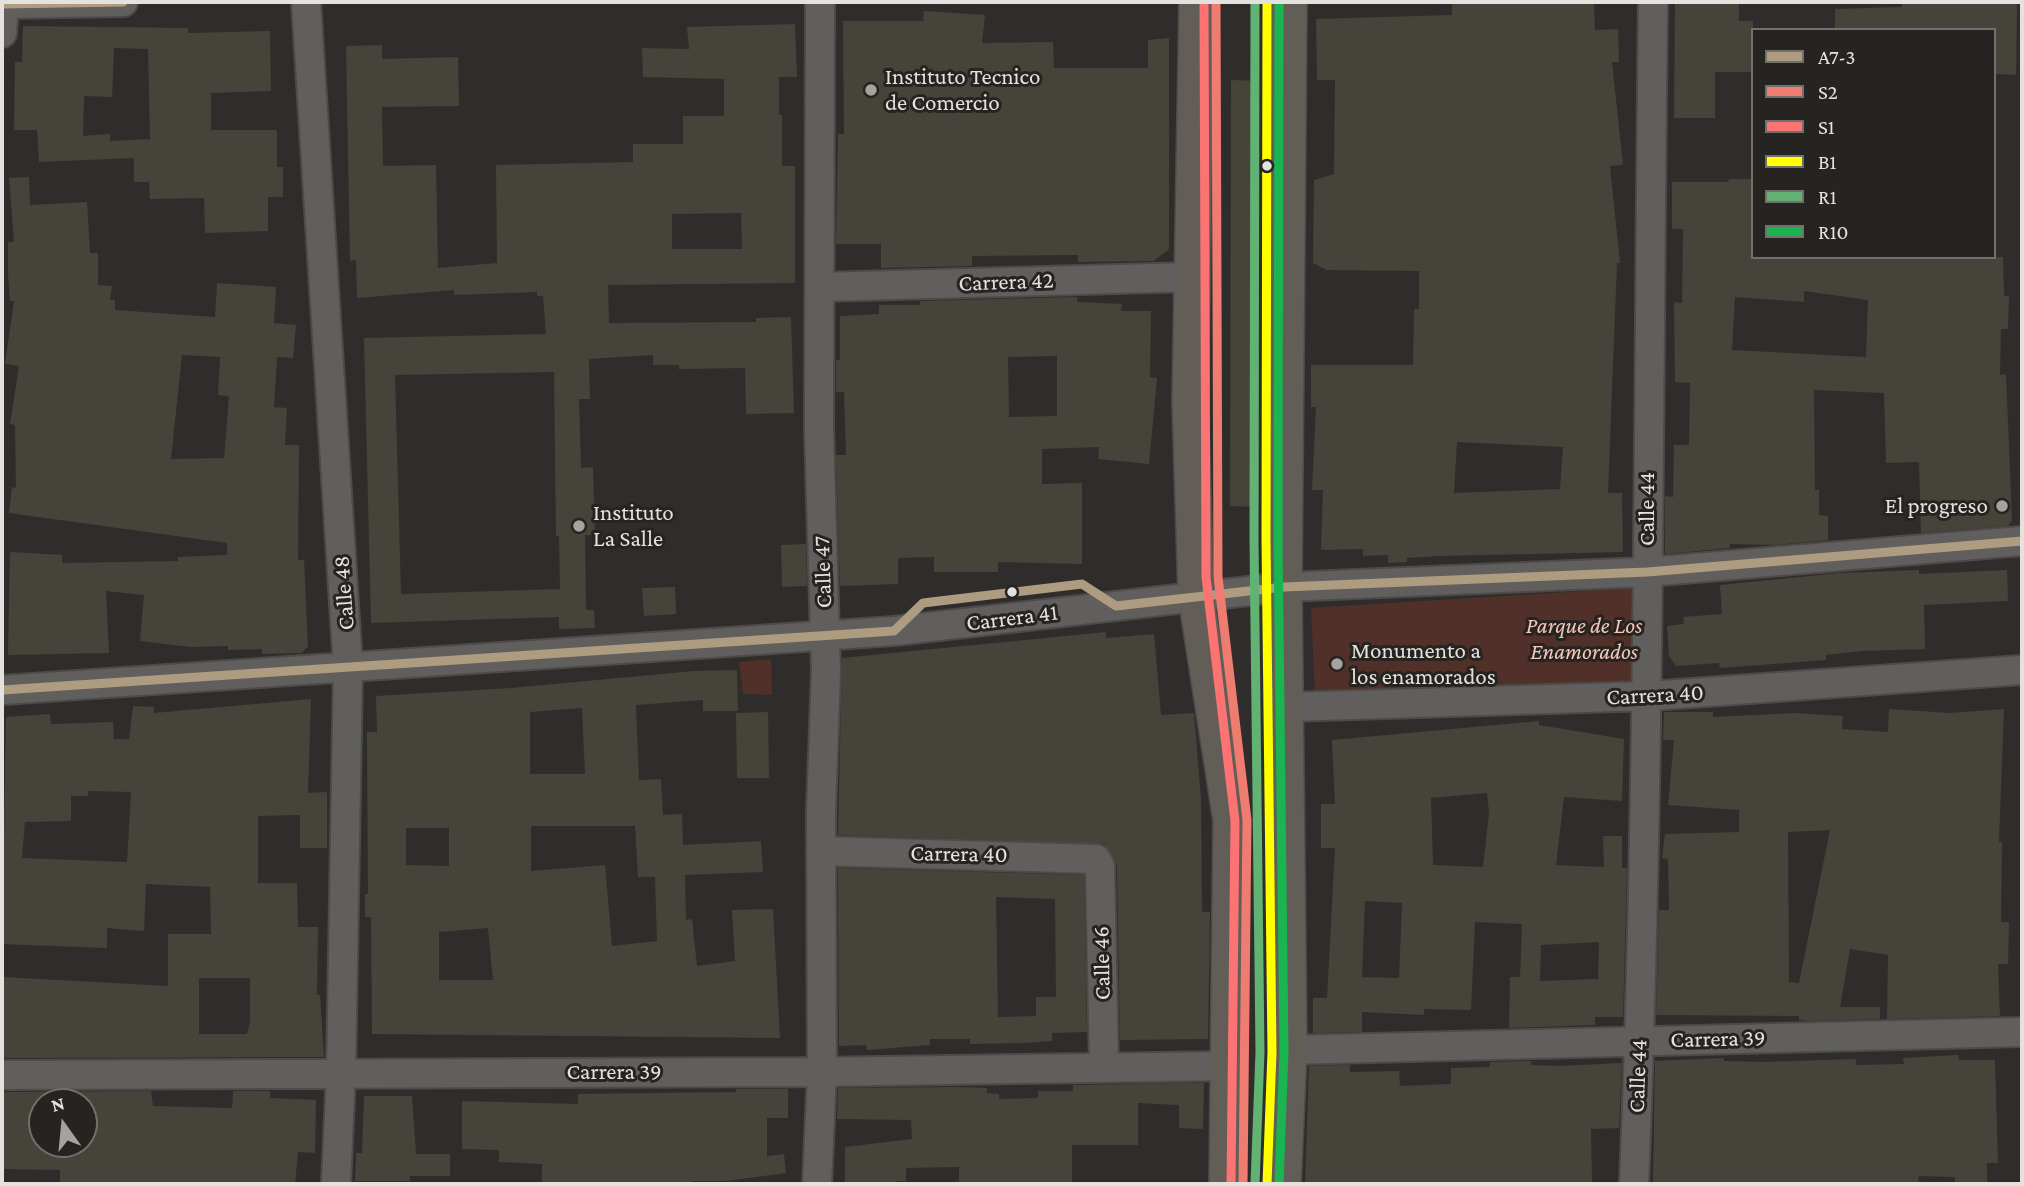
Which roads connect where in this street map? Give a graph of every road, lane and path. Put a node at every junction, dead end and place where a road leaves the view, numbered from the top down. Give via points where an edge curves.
1 (123, 2) edge
2 (306, 2) edge
3 (820, 2) edge
4 (1197, 2) edge
5 (1289, 2) edge
6 (1653, 2) edge
7 (3, 3) edge
8 (2, 33) edge
9 (1191, 277) junction
10 (820, 287) junction
11 (2022, 541) edge
12 (1647, 572) junction
13 (1284, 587) junction
14 (1196, 596) junction
15 (825, 633) junction
16 (348, 667) junction
17 (2022, 670) edge
18 (2, 690) edge
19 (1649, 696) junction
20 (1287, 707) junction
21 (821, 851) junction
22 (1096, 859) joint
23 (2022, 1032) edge
24 (1640, 1041) junction
25 (1289, 1050) junction
26 (1226, 1066) junction
27 (1104, 1067) junction
28 (341, 1072) junction
29 (822, 1072) junction
30 (2, 1075) edge
31 (336, 1184) edge
32 (817, 1184) edge
33 (1227, 1184) edge
34 (1283, 1184) edge
35 (1634, 1184) edge

1 - 7 street
2 - 16 street, Calle 48
3 - 10 street, Calle 47
4 - 9 main road
5 - 13 main road
6 - 12 street, Calle 44
7 - 8 street
9 - 10 street, Carrera 42
9 - 14 main road
10 - 15 street, Calle 47
11 - 12 street, Carrera 41
12 - 13 street, Carrera 41
12 - 19 street, Calle 44
13 - 14 street, Carrera 41
13 - 20 main road
14 - 15 street, Carrera 41 via 894,631
14 - 26 main road via 1231,820
15 - 16 street, Carrera 41
15 - 21 street, Calle 47
16 - 18 street, Carrera 41
16 - 28 street, Calle 48
17 - 19 street, Carrera 40
19 - 20 street, Carrera 40
19 - 24 street, Calle 44
20 - 25 main road
21 - 22 street, Carrera 40
21 - 29 street, Calle 47
22 - 27 street, Calle 46 via 1100,866
23 - 24 street, Carrera 39
24 - 25 street, Carrera 39
24 - 35 street, Calle 44
25 - 34 main road
26 - 27 street, Carrera 39
26 - 33 main road
27 - 29 street, Carrera 39
28 - 29 street, Carrera 39
28 - 30 street, Carrera 39
28 - 31 street, Calle 48
29 - 32 street, Calle 47

